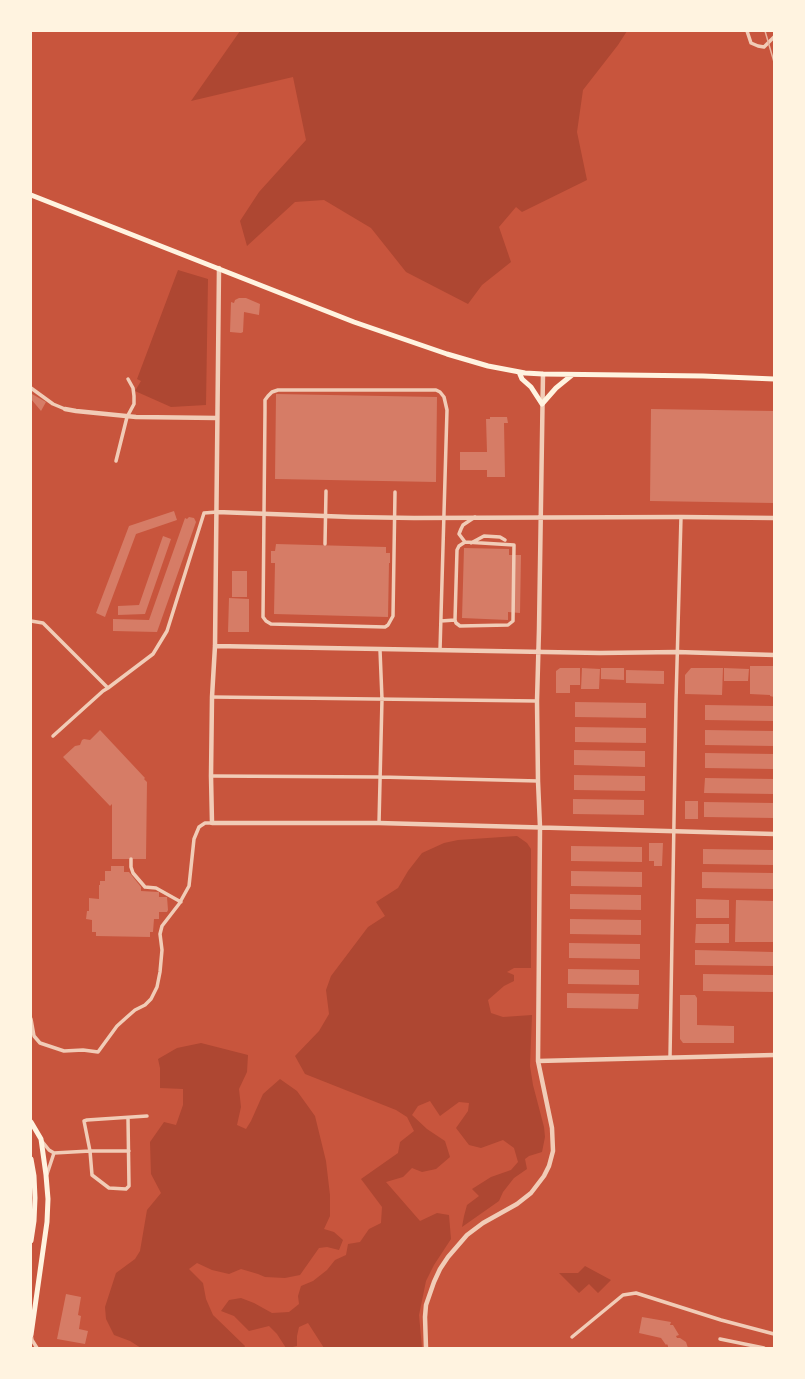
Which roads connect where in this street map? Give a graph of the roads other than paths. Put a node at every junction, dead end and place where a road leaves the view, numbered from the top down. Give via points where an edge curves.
1 (747, 31) edge
2 (774, 37) edge
3 (31, 195) edge
4 (219, 268) junction
5 (518, 372) junction
6 (542, 374) junction
7 (572, 375) junction
8 (774, 378) edge
9 (128, 379) dead end
10 (31, 388) edge
11 (542, 404) junction
12 (64, 409) joint
13 (126, 417) junction
14 (217, 418) junction
15 (116, 461) dead end
16 (326, 491) dead end
17 (395, 492) dead end
18 (217, 512) junction
19 (263, 514) junction
20 (326, 516) junction
21 (395, 517) junction
22 (475, 517) junction
23 (541, 517) junction
24 (680, 517) junction
25 (443, 518) junction
26 (774, 518) edge
27 (505, 540) dead end
28 (465, 542) junction
29 (470, 543) junction
30 (325, 544) dead end
31 (455, 620) junction
32 (31, 621) edge
33 (441, 621) junction
34 (215, 646) junction
35 (380, 650) junction
36 (440, 650) junction
37 (538, 651) junction
38 (677, 652) junction
39 (774, 655) edge
40 (108, 688) junction
41 (212, 697) junction
42 (382, 699) junction
43 (537, 702) junction
44 (53, 736) dead end
45 (211, 776) junction
46 (380, 777) junction
47 (538, 781) junction
48 (212, 823) junction
49 (379, 823) junction
50 (540, 827) junction
51 (674, 832) junction
52 (774, 834) edge
53 (131, 859) dead end
54 (181, 902) junction
55 (31, 1020) edge
56 (774, 1055) edge
57 (670, 1057) junction
58 (538, 1061) junction
59 (147, 1116) dead end
60 (128, 1118) junction
61 (31, 1122) edge
62 (41, 1139) junction
63 (90, 1151) junction
64 (129, 1151) junction
65 (54, 1154) junction
66 (31, 1159) edge
67 (46, 1175) junction
68 (31, 1241) edge
69 (31, 1334) edge
70 (774, 1334) edge
71 (572, 1337) dead end
72 (720, 1339) dead end
73 (37, 1348) edge
74 (426, 1348) edge
75 (764, 1348) edge

1 - 2 street via 751,44 758,46 764,47
3 - 4 main road
4 - 5 main road via 354,322 447,354
4 - 14 street
5 - 6 main road
5 - 11 main road
6 - 7 main road
6 - 11 street
7 - 8 main road
7 - 11 main road
9 - 13 street via 133,388 134,404
10 - 12 street
11 - 23 street
12 - 13 street
13 - 14 street
13 - 15 street
14 - 18 street
16 - 20 street
17 - 21 street
18 - 19 street
18 - 34 street
18 - 40 street via 204,513 162,641 150,658
19 - 20 street
19 - 21 street via 263,617 270,624 286,625 388,625 393,616
19 - 25 street via 264,410 265,400 272,392 429,389 440,392 447,410
20 - 21 street
20 - 30 street
21 - 25 street
22 - 23 street
22 - 25 street
22 - 28 street via 463,525 459,534
23 - 24 street
23 - 37 street
24 - 26 street
24 - 38 street
25 - 33 street
27 - 29 street via 500,537 484,536
28 - 29 street
28 - 31 street via 457,550
29 - 31 street via 514,545 513,621 505,626 460,626
31 - 33 street
32 - 40 street via 43,623
33 - 36 street
34 - 35 street
34 - 41 street
35 - 36 street
35 - 42 street
36 - 37 street
37 - 38 street
37 - 43 street
38 - 39 street
38 - 51 street
40 - 44 street
41 - 42 street
41 - 45 street
42 - 43 street
42 - 46 street
43 - 47 street
45 - 46 street
45 - 48 street
46 - 47 street
46 - 49 street
47 - 50 street
48 - 49 street
48 - 54 street via 205,822 196,833 189,886
49 - 50 street
50 - 51 street
50 - 58 street
51 - 52 street
51 - 57 street
53 - 54 street via 133,873 145,887 156,888
54 - 55 street via 162,926 160,972 151,999 117,1026 98,1052 64,1051 40,1043 34,1036
56 - 57 street
57 - 58 street
58 - 74 street via 552,1128 553,1151 549,1166 531,1193 483,1223 448,1257 434,1282 426,1305
59 - 60 street
60 - 63 street via 84,1121
60 - 64 street
61 - 62 main road
62 - 65 street
62 - 67 main road
63 - 64 street
63 - 64 street via 92,1175 109,1188 126,1189 129,1186
63 - 65 street
65 - 67 street
66 - 68 main road via 35,1198
67 - 69 main road via 47,1222
69 - 73 street
70 - 71 street via 636,1293 623,1295
72 - 75 street

